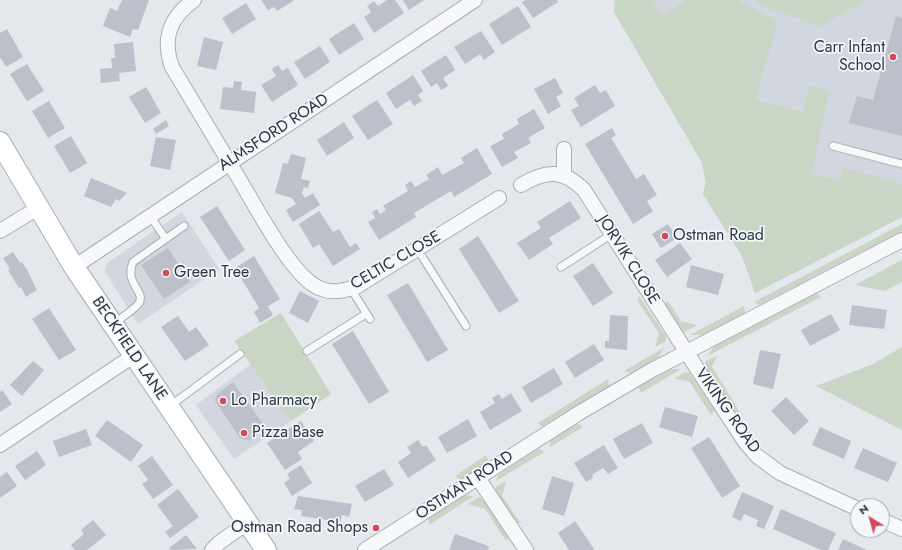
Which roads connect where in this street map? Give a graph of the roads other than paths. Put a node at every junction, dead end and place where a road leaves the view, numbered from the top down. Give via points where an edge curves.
1 (194, 0) edge
2 (475, 0) edge
3 (0, 142) edge
4 (833, 146) dead end
5 (564, 149) dead end
6 (229, 163) junction
7 (902, 164) edge
8 (564, 175) junction
9 (521, 185) dead end
10 (499, 198) dead end
11 (38, 208) junction
12 (150, 216) junction
13 (184, 226) dead end
14 (0, 231) edge
15 (612, 234) junction
16 (166, 239) junction
17 (902, 240) edge
18 (418, 250) junction
19 (74, 267) junction
20 (561, 267) dead end
21 (351, 288) junction
22 (112, 324) junction
23 (466, 326) dead end
24 (307, 351) dead end
25 (686, 351) junction
26 (240, 354) dead end
27 (133, 356) junction
28 (169, 407) junction
29 (0, 445) edge
30 (478, 478) junction
31 (850, 505) edge
32 (248, 523) junction
33 (890, 524) edge
34 (902, 529) edge
35 (212, 550) edge
36 (266, 550) edge
37 (365, 550) edge
38 (526, 550) edge

1 - 6 street, CELTIC CLOSE via 175,18 166,43 168,56
2 - 6 street, ALMSFORD ROAD
3 - 11 street, BECKFIELD LANE
4 - 7 lane
5 - 8 street
6 - 12 street, ALMSFORD ROAD
6 - 21 street, CELTIC CLOSE via 295,268 318,288 332,292
8 - 9 street via 549,174 535,177
8 - 15 street, JORVIK CLOSE via 584,190
10 - 18 street, CELTIC CLOSE
11 - 14 street
11 - 19 street, BECKFIELD LANE
12 - 16 lane
12 - 19 street, ALMSFORD ROAD
13 - 16 lane
15 - 20 lane
15 - 25 street, JORVIK CLOSE
16 - 22 lane via 133,262 130,277 140,294 140,301
17 - 25 street, OSTMAN ROAD
18 - 21 street, CELTIC CLOSE
18 - 23 lane
19 - 22 street, BECKFIELD LANE
21 - 24 lane via 368,316
22 - 27 street, BECKFIELD LANE
25 - 30 street, OSTMAN ROAD via 579,413
25 - 31 street, VIKING ROAD via 745,442 757,456 780,473
26 - 28 lane
27 - 28 street, BECKFIELD LANE
27 - 29 street
28 - 32 street, BECKFIELD LANE
30 - 37 street, OSTMAN ROAD
30 - 38 street
32 - 35 street
32 - 36 street, BECKFIELD LANE
33 - 34 street

